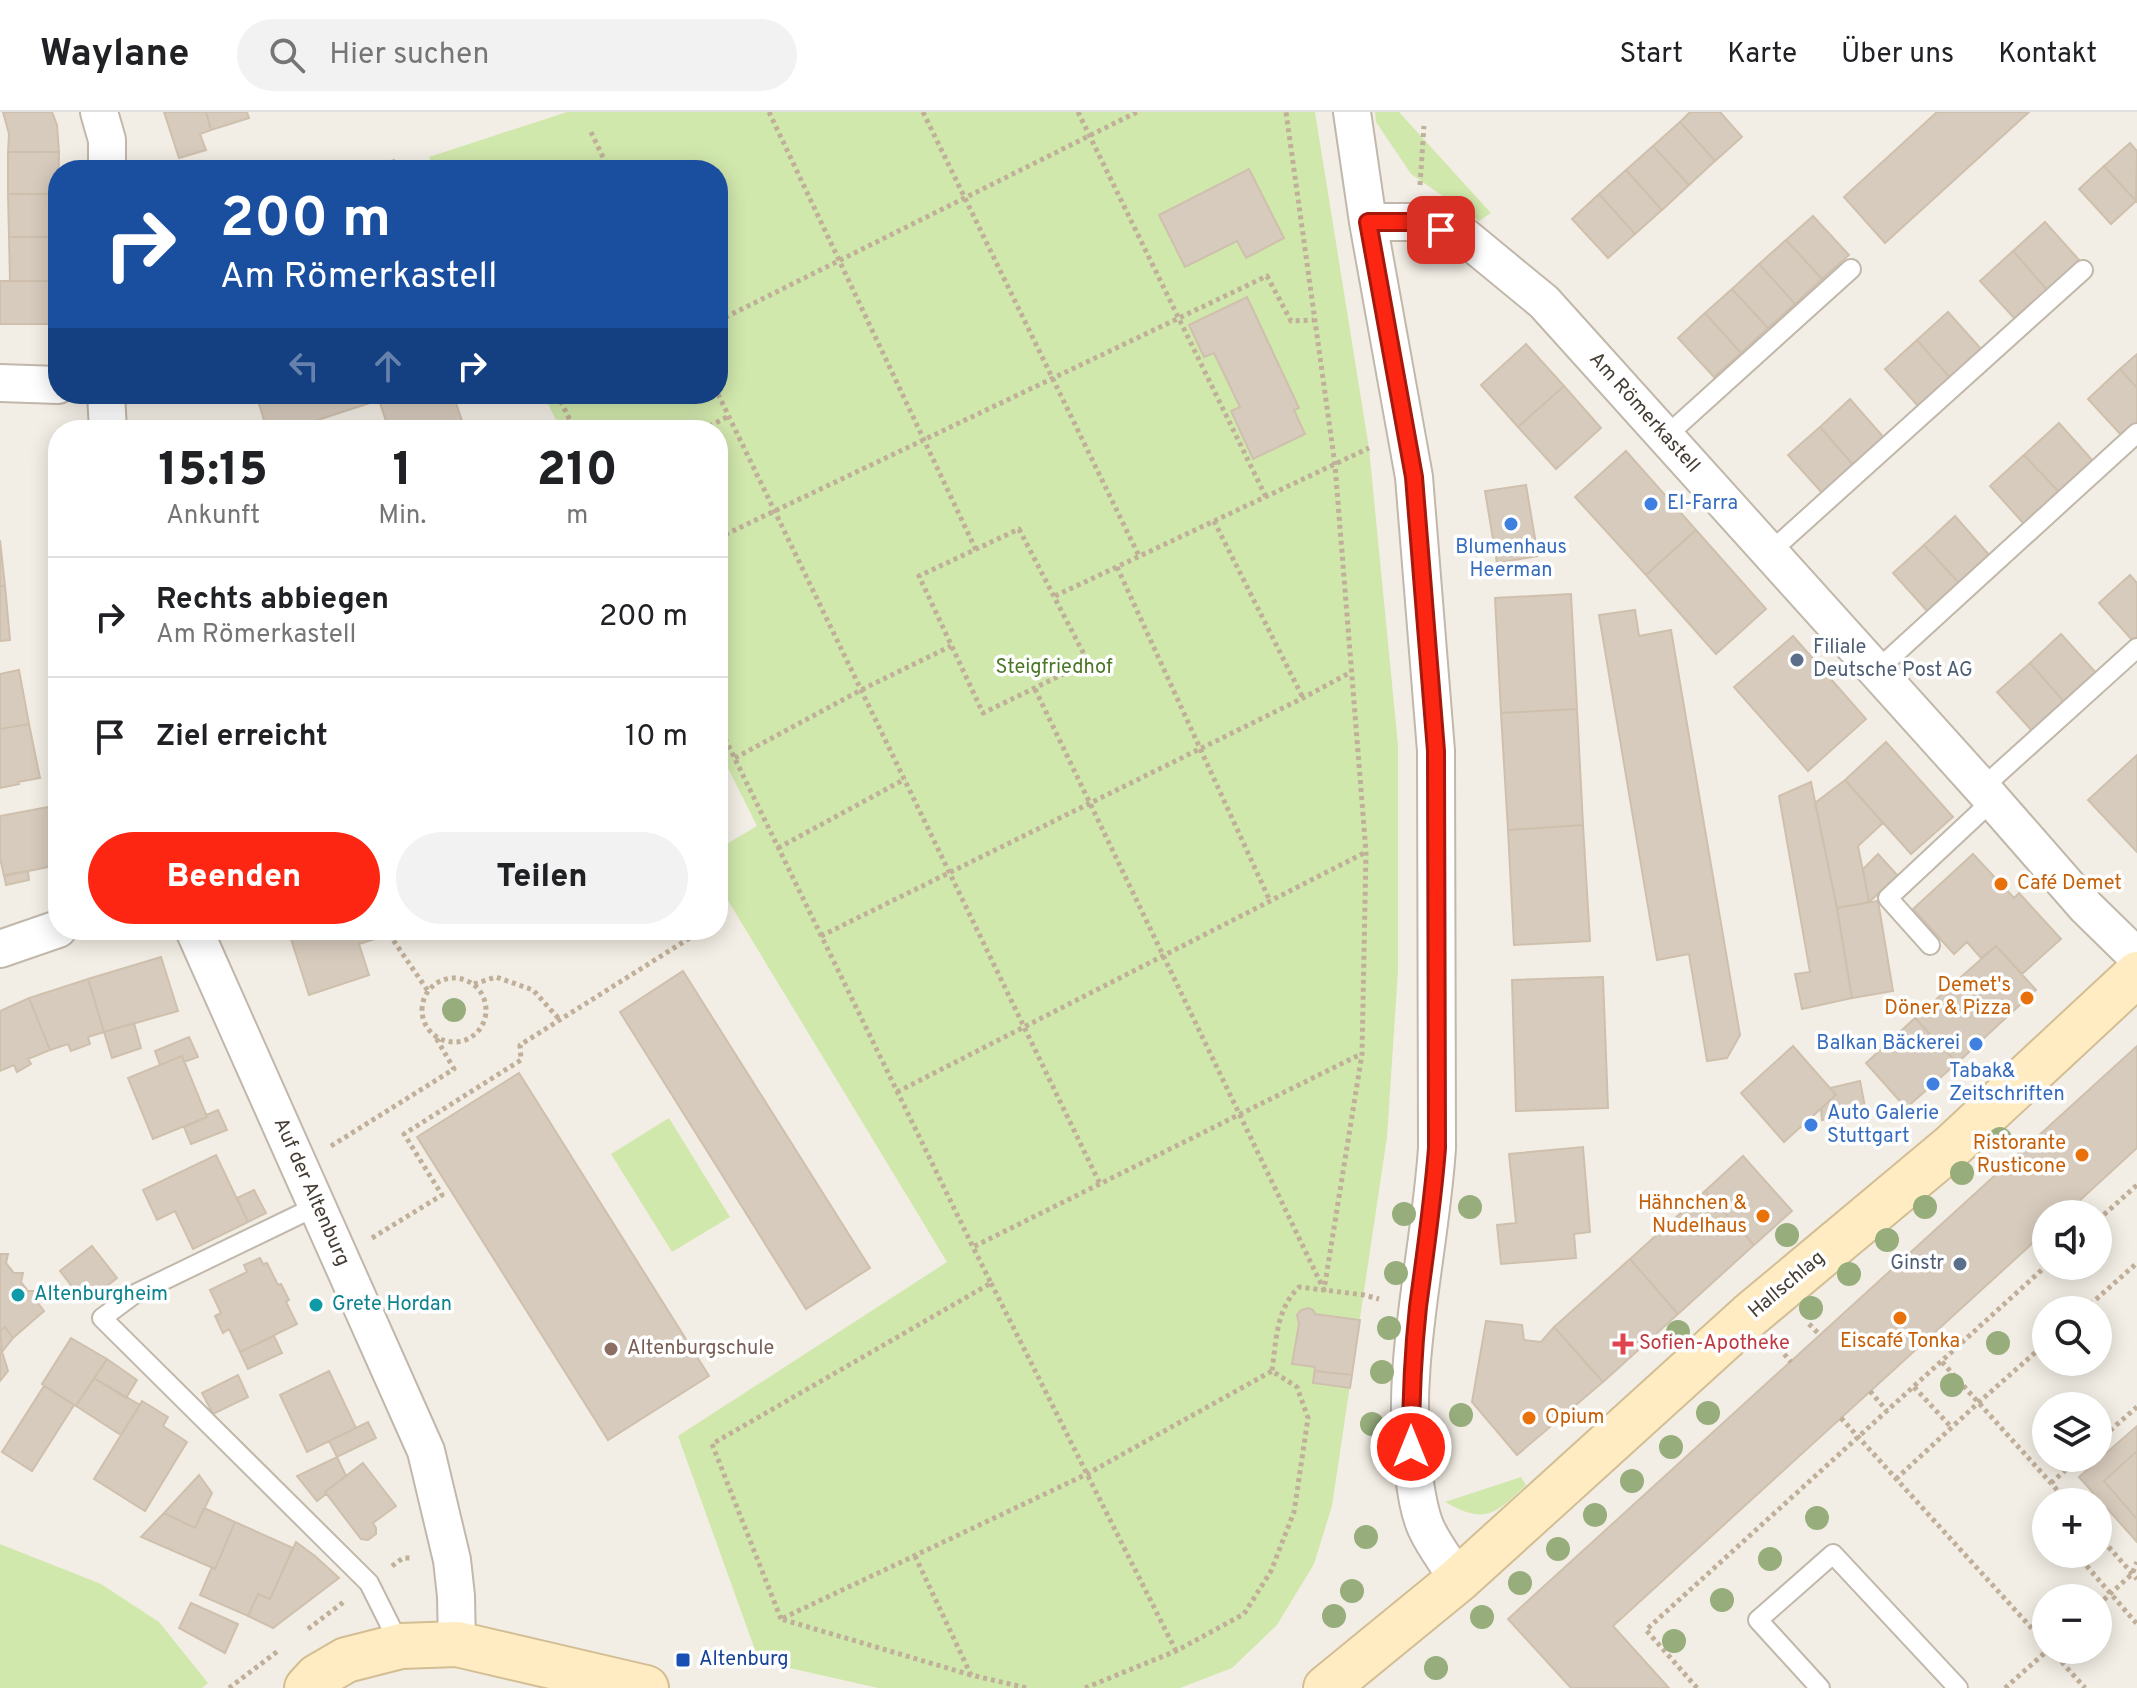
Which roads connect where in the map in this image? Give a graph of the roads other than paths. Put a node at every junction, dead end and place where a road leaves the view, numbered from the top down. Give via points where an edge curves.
1 (99, 112) edge
2 (1352, 112) edge
3 (107, 160) edge
4 (1368, 222) junction
5 (1851, 269) dead end
6 (2083, 270) dead end
7 (0, 383) edge
8 (48, 385) edge
9 (2137, 433) edge
10 (1665, 437) junction
11 (1769, 553) junction
12 (2137, 648) edge
13 (1876, 671) junction
14 (1988, 794) junction
15 (48, 932) edge
16 (198, 940) edge
17 (1930, 945) dead end
18 (0, 949) edge
19 (2137, 957) edge
20 (2137, 974) edge
21 (317, 1206) junction
22 (1458, 1580) junction
23 (457, 1644) junction
24 (401, 1646) junction
25 (307, 1688) edge
26 (646, 1688) edge
27 (1326, 1688) edge
28 (1820, 1688) edge
29 (1958, 1688) edge

1 - 3 street
2 - 4 street
4 - 10 street, Am Römerkastell via 1417,222 1465,237 1544,302
4 - 22 street via 1414,477 1436,751 1437,1148 1418,1310 1411,1447 1426,1528
5 - 10 lane
6 - 11 lane
7 - 8 street
9 - 13 lane
10 - 11 street, Am Römerkastell
11 - 13 street, Am Römerkastell
12 - 14 lane
13 - 14 street, Am Römerkastell
14 - 17 lane via 1888,898
14 - 19 street, Am Römerkastell
15 - 18 street
16 - 21 street, Auf der Altenburg
20 - 22 main road, Hallschlag via 1950,1148 1750,1315
21 - 23 street, Auf der Altenburg via 426,1451 452,1560
21 - 24 lane via 133,1295 102,1318 369,1583
22 - 27 main road, Hallschlag
23 - 24 main road
23 - 26 main road
24 - 25 main road via 346,1660
28 - 29 lane via 1758,1620 1833,1554

